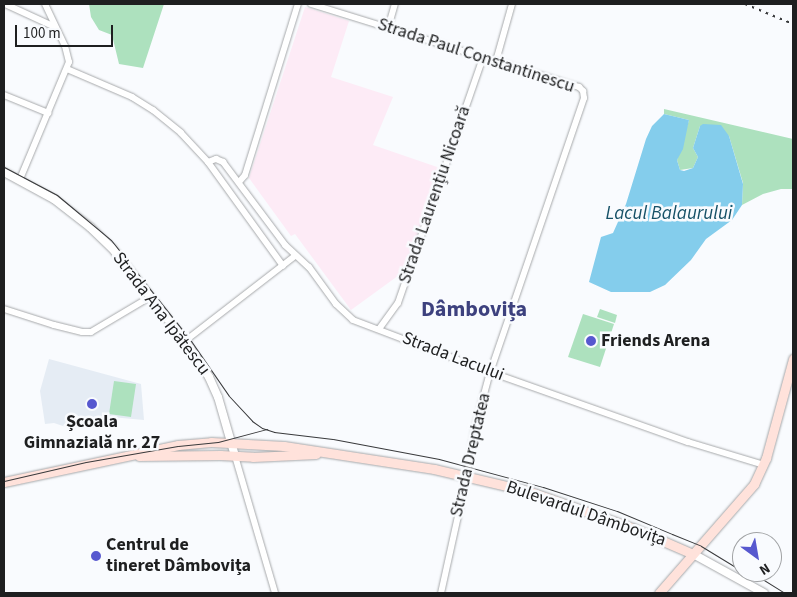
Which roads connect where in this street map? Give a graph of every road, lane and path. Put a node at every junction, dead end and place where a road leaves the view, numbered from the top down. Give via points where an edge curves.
1 (5, 4) edge
2 (45, 4) edge
3 (298, 4) edge
4 (311, 4) edge
5 (395, 4) edge
6 (512, 4) edge
7 (56, 27) junction
8 (388, 28) junction
9 (484, 57) junction
10 (496, 61) junction
11 (68, 69) junction
12 (583, 91) joint
13 (4, 95) edge
14 (48, 113) junction
15 (208, 162) junction
16 (4, 172) edge
17 (20, 179) junction
18 (240, 182) junction
19 (294, 256) junction
20 (282, 266) junction
21 (150, 296) junction
22 (4, 309) edge
23 (379, 329) junction
24 (185, 341) junction
25 (793, 359) edge
26 (490, 372) junction
27 (231, 444) junction
28 (339, 453) junction
29 (132, 455) junction
30 (235, 456) junction
31 (764, 465) junction
32 (467, 475) junction
33 (4, 482) edge
34 (693, 554) junction
35 (275, 593) edge
36 (441, 593) edge
37 (659, 593) edge
38 (764, 593) edge

1 - 7 street
2 - 7 street
3 - 18 street via 245,175
4 - 8 street, Strada Paul Constantinescu
5 - 8 street
6 - 10 street
7 - 11 street via 69,56
8 - 9 street, Strada Paul Constantinescu
9 - 10 street, Strada Paul Constantinescu
9 - 23 street, Strada Laurențiu Nicoară via 402,290 393,312
10 - 12 street, Strada Paul Constantinescu
11 - 14 street
11 - 15 street, Strada Lacului via 132,97 153,110
12 - 26 street, Strada Dreptatea via 584,98
13 - 14 street
14 - 17 street
15 - 18 street, Strada Lacului via 220,159
15 - 20 street, Strada Lacului
16 - 17 street, Strada Ana Ipătescu
17 - 21 street, Strada Ana Ipătescu via 54,199 90,227 112,248
18 - 19 street, Strada Lacului
19 - 20 street
19 - 23 street, Strada Lacului via 309,267 345,314
20 - 24 street
21 - 22 street via 91,332 64,328
21 - 24 street, Strada Ana Ipătescu
23 - 26 street, Strada Lacului
24 - 27 street, Strada Ana Ipătescu via 214,387
25 - 31 main road
26 - 31 street, Strada Lacului via 688,442
26 - 32 street, Strada Dreptatea
27 - 28 main road, Bulevardul Dâmbovița
27 - 29 main road, Bulevardul Dâmbovița via 178,445
27 - 30 street, Strada Ana Ipătescu
28 - 30 main road, Bulevardul Dâmbovița
28 - 32 main road, Bulevardul Dâmbovița
29 - 30 main road, Bulevardul Dâmbovița
29 - 33 main road, Bulevardul Dâmbovița
30 - 35 street, Strada Ana Ipătescu
31 - 34 main road via 746,495
32 - 34 main road, Bulevardul Dâmbovița via 552,498
32 - 36 street, Strada Dreptatea
34 - 37 main road
34 - 38 street, Bulevardul Dâmbovița

